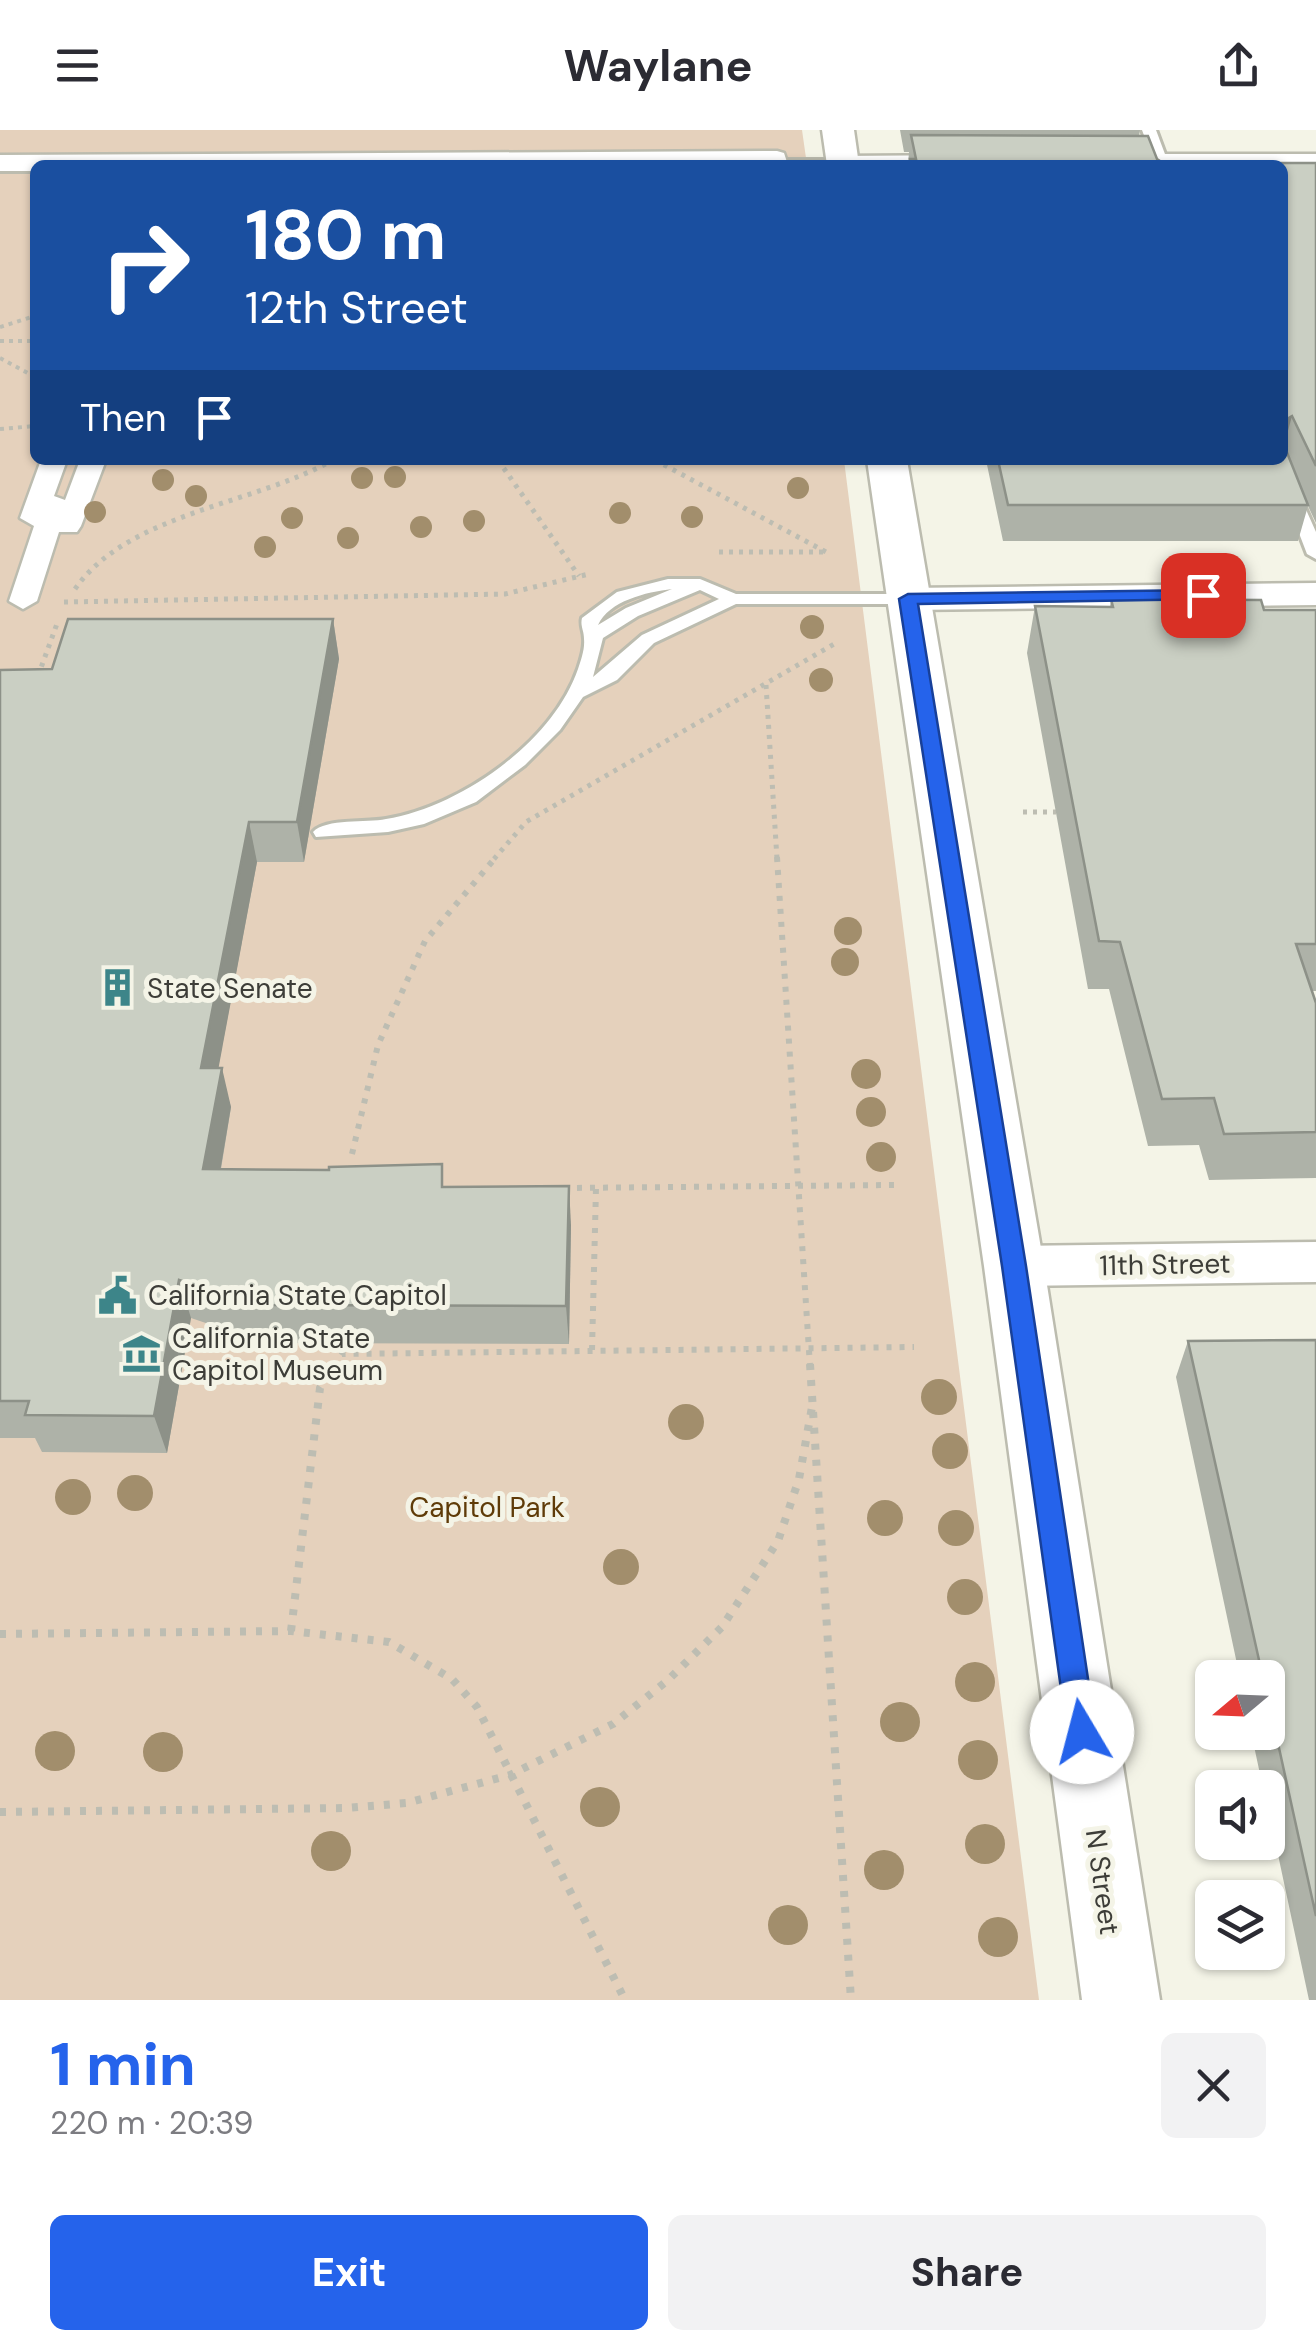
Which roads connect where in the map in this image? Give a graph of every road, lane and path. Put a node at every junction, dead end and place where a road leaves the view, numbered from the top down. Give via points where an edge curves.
1 (838, 130) edge
2 (1149, 130) edge
3 (181, 156) edge
4 (121, 160) edge
5 (777, 160) edge
6 (842, 160) edge
7 (1160, 160) edge
8 (1288, 162) edge
9 (1316, 162) edge
10 (30, 166) edge
11 (0, 168) edge
12 (30, 171) edge
13 (30, 317) edge
14 (0, 326) edge
15 (0, 341) edge
16 (30, 341) edge
17 (0, 358) edge
18 (30, 374) edge
19 (0, 421) edge
20 (30, 426) edge
21 (3, 428) edge
22 (52, 465) edge
23 (67, 465) edge
24 (91, 465) edge
25 (323, 465) edge
26 (502, 465) edge
27 (664, 465) edge
28 (888, 465) edge
29 (1281, 465) edge
30 (48, 523) junction
31 (716, 552) dead end
32 (1316, 554) edge
33 (597, 572) dead end
34 (580, 576) junction
35 (1316, 594) edge
36 (908, 599) junction
37 (734, 600) junction
38 (23, 601) joint
39 (64, 602) junction
40 (836, 642) dead end
41 (766, 685) junction
42 (34, 688) edge
43 (580, 692) junction
44 (1022, 812) dead end
45 (1056, 812) dead end
46 (323, 832) dead end
47 (352, 1154) dead end
48 (894, 1185) dead end
49 (560, 1188) edge
50 (596, 1188) junction
51 (796, 1188) junction
52 (1316, 1262) edge
53 (1014, 1266) junction
54 (810, 1347) junction
55 (914, 1347) dead end
56 (592, 1350) junction
57 (814, 1396) junction
58 (291, 1631) junction
59 (0, 1634) edge
60 (510, 1775) junction
61 (0, 1812) edge
62 (625, 2000) edge
63 (851, 2000) edge
64 (1120, 2000) edge

1 - 6 main road
2 - 7 lane
3 - 4 street
3 - 5 street
8 - 9 street
10 - 11 street
11 - 12 street
13 - 14 path
15 - 16 path
17 - 18 path
19 - 21 path
20 - 21 path
22 - 30 street via 33,518
23 - 30 street
24 - 30 street via 68,526
25 - 39 path via 271,492 136,538 100,558
26 - 34 path
27 - 31 path via 828,552
28 - 36 main road, N Street
29 - 32 lane
30 - 38 street
33 - 34 path
34 - 39 path via 506,594
35 - 36 street
36 - 37 lane
36 - 53 main road, N Street
37 - 43 lane via 648,639 610,676
37 - 43 lane via 700,584 632,612 594,636
38 - 39 path
39 - 42 path
40 - 41 path
41 - 47 path via 526,822 484,867 424,941 378,1046
41 - 51 path
43 - 46 lane via 513,769 476,796 409,822
44 - 45 path
48 - 51 path
49 - 50 path
50 - 51 path
50 - 56 path
51 - 54 path
52 - 53 street, 11th Street
53 - 64 main road, N Street
54 - 55 path
54 - 56 path
54 - 57 path
56 - 58 path via 342,1354 320,1388
57 - 60 path via 799,1479 778,1541 722,1627 613,1724
57 - 63 path
58 - 59 path
58 - 60 path via 388,1642 452,1680 477,1707
60 - 61 path via 407,1803 347,1808
60 - 62 path

